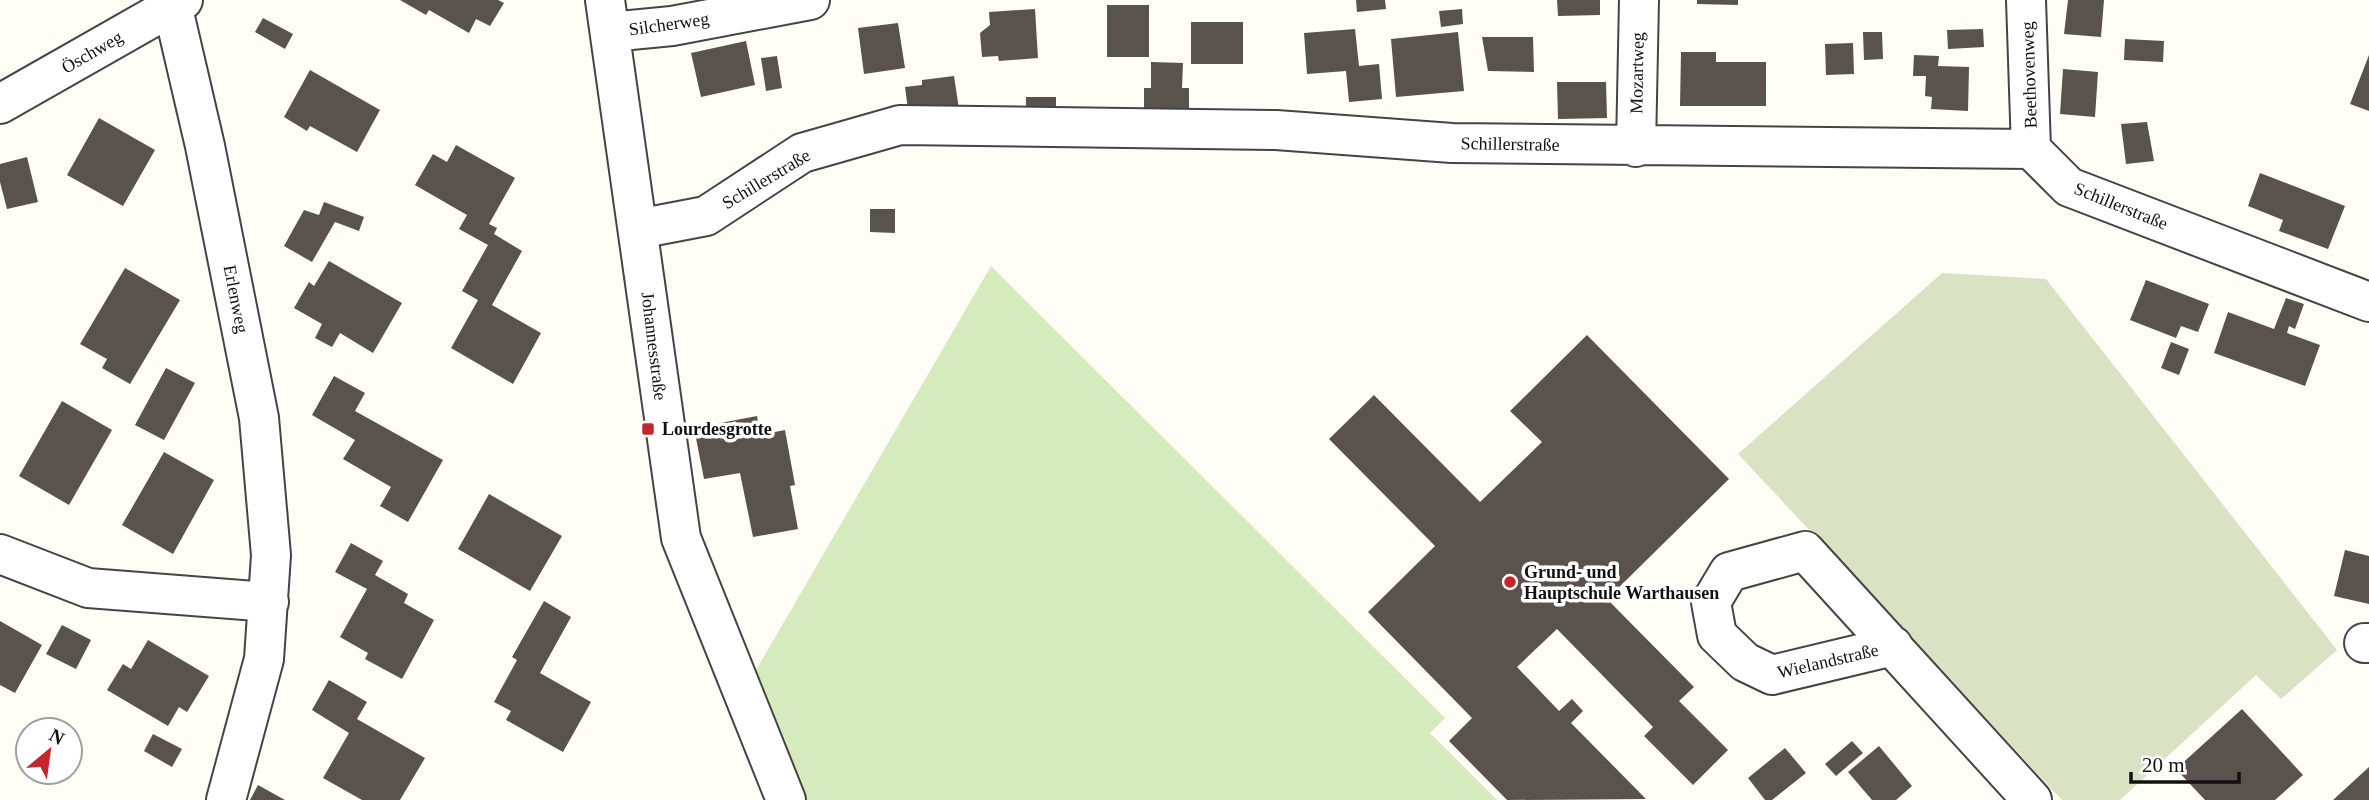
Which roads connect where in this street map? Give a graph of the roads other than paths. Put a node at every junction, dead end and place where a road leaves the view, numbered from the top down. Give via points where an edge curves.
1 (810, 0) edge
2 (1639, 0) edge
3 (2026, 0) edge
4 (176, 2) edge
5 (608, 16) edge
6 (0, 104) edge
7 (1636, 147) junction
8 (2031, 149) junction
9 (638, 229) junction
10 (2369, 302) edge
11 (0, 554) edge
12 (269, 601) junction
13 (1893, 646) dead end
14 (226, 800) edge
15 (786, 800) edge
16 (2032, 800) edge

1 - 5 street, Silcherweg via 672,26
2 - 7 street, Mozartweg
3 - 8 street, Beethovenweg
4 - 6 street, Öschweg
4 - 12 street, Erlenweg via 259,418 271,555
5 - 9 street, Johannesstraße
7 - 8 street, Schillerstraße
7 - 9 street, Schillerstraße via 1452,144 1276,130 900,125 802,153 706,216
8 - 10 street, Schillerstraße via 2069,187
9 - 15 street, Johannesstraße via 681,538
11 - 12 street via 88,588
12 - 14 street, Erlenweg via 264,659
13 - 16 street, Wielandstraße

